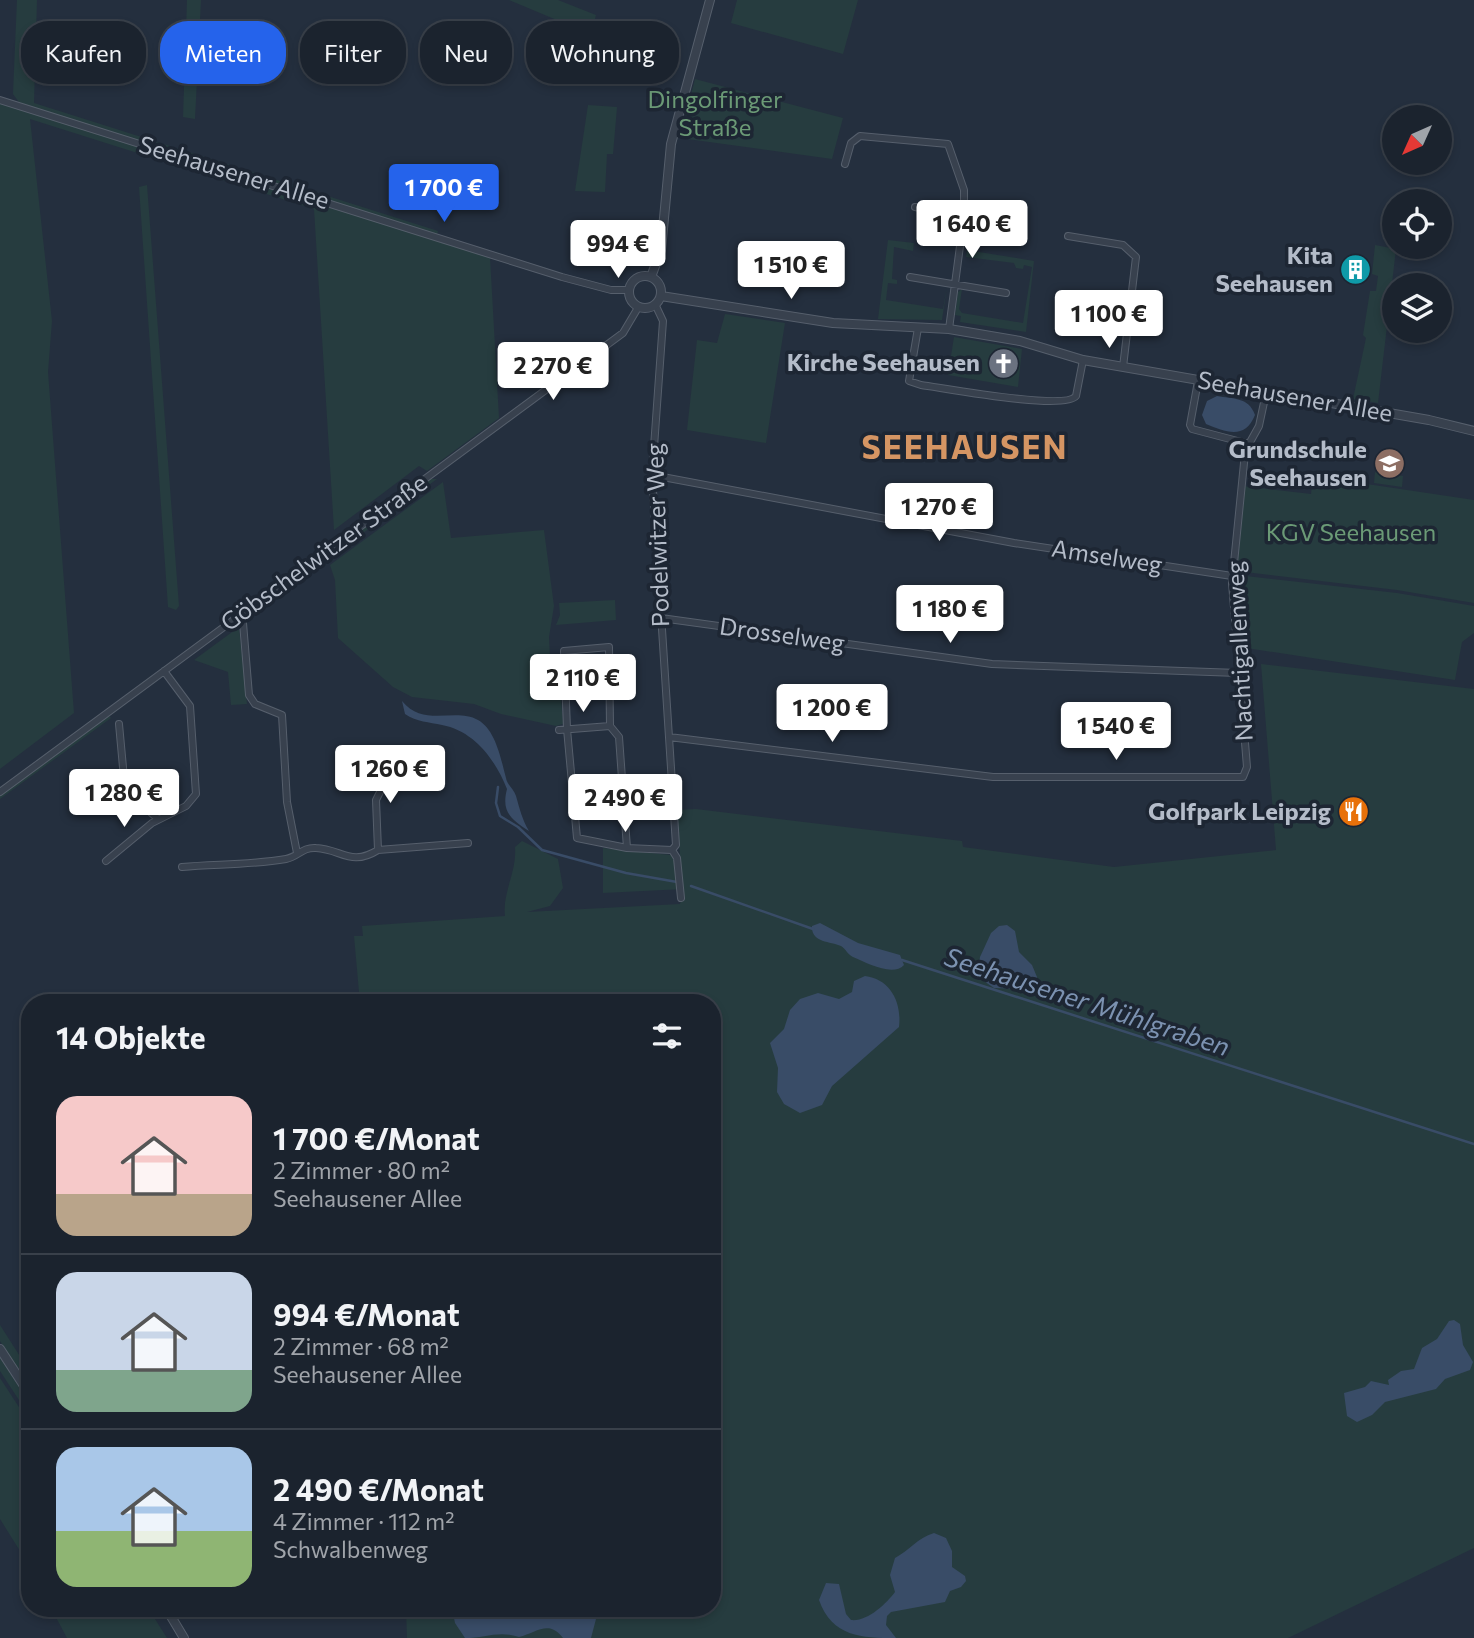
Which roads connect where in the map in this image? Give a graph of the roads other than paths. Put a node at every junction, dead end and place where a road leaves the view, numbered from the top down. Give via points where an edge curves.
1 (710, 0) edge
2 (0, 100) edge
3 (845, 164) dead end
4 (915, 207) dead end
5 (964, 216) junction
6 (1009, 224) dead end
7 (1068, 236) dead end
8 (652, 277) junction
9 (910, 277) dead end
10 (956, 284) junction
11 (630, 290) junction
12 (1006, 293) dead end
13 (658, 300) junction
14 (639, 306) junction
15 (918, 328) junction
16 (949, 329) junction
17 (1083, 360) junction
18 (1123, 367) junction
19 (1198, 380) junction
20 (1266, 393) junction
21 (1474, 431) edge
22 (1245, 443) junction
23 (652, 475) junction
24 (1232, 576) junction
25 (239, 615) junction
26 (661, 618) junction
27 (164, 671) junction
28 (1238, 673) junction
29 (119, 723) dead end
30 (610, 726) junction
31 (563, 730) junction
32 (669, 737) junction
33 (382, 763) dead end
34 (0, 792) edge
35 (158, 819) junction
36 (468, 843) dead end
37 (627, 848) junction
38 (378, 850) junction
39 (672, 850) junction
40 (297, 853) junction
41 (106, 861) dead end
42 (182, 867) dead end
43 (681, 898) dead end
44 (0, 1349) edge
45 (21, 1381) edge
46 (171, 1617) edge
47 (184, 1638) edge

1 - 8 street via 671,144 661,250
2 - 11 street, Seehausener Allee via 562,277 611,290
3 - 5 street via 851,143 860,136 948,144 964,190
4 - 5 street
5 - 6 street
5 - 10 street
7 - 18 street via 1123,245 1136,257
8 - 11 street via 637,278
8 - 13 street via 660,285
9 - 10 street
10 - 12 street
10 - 16 street
11 - 14 street
13 - 14 street
13 - 15 street, Seehausener Allee via 834,323
13 - 23 street, Podelwitzer Weg via 663,321
14 - 25 street, Göbschelwitzer Straße via 623,333
15 - 16 street, Seehausener Allee
15 - 17 street via 909,381 921,384 1031,400 1069,400 1076,396
16 - 17 street, Seehausener Allee via 1020,341
17 - 18 street, Seehausener Allee
18 - 19 street, Seehausener Allee
19 - 20 street, Seehausener Allee
19 - 22 street via 1192,429
20 - 21 street, Seehausener Allee
20 - 22 street, Nachtigallenweg via 1259,426 1250,444
22 - 24 street, Nachtigallenweg
23 - 24 street, Amselweg via 1004,541
23 - 26 street, Podelwitzer Weg
24 - 28 street, Nachtigallenweg
25 - 27 street, Göbschelwitzer Straße
25 - 40 street via 248,695 255,704 282,715 287,802
26 - 28 street, Drosselweg via 992,664
26 - 32 street, Podelwitzer Weg
27 - 34 street, Göbschelwitzer Straße
27 - 35 street via 190,706 197,786 193,800
28 - 32 street, Nachtigallenweg via 1247,760 1245,775 1234,778 993,777
29 - 35 street via 125,789
30 - 31 street
30 - 31 street via 609,647 564,651
30 - 37 street via 619,737
31 - 37 street via 577,838
32 - 39 street, Podelwitzer Weg via 676,845
33 - 38 street via 382,788 376,800
35 - 41 street
36 - 38 street
37 - 39 street
38 - 40 street via 347,858 321,848
39 - 43 street, Podelwitzer Weg
40 - 42 street via 286,859
44 - 45 street
46 - 47 street

